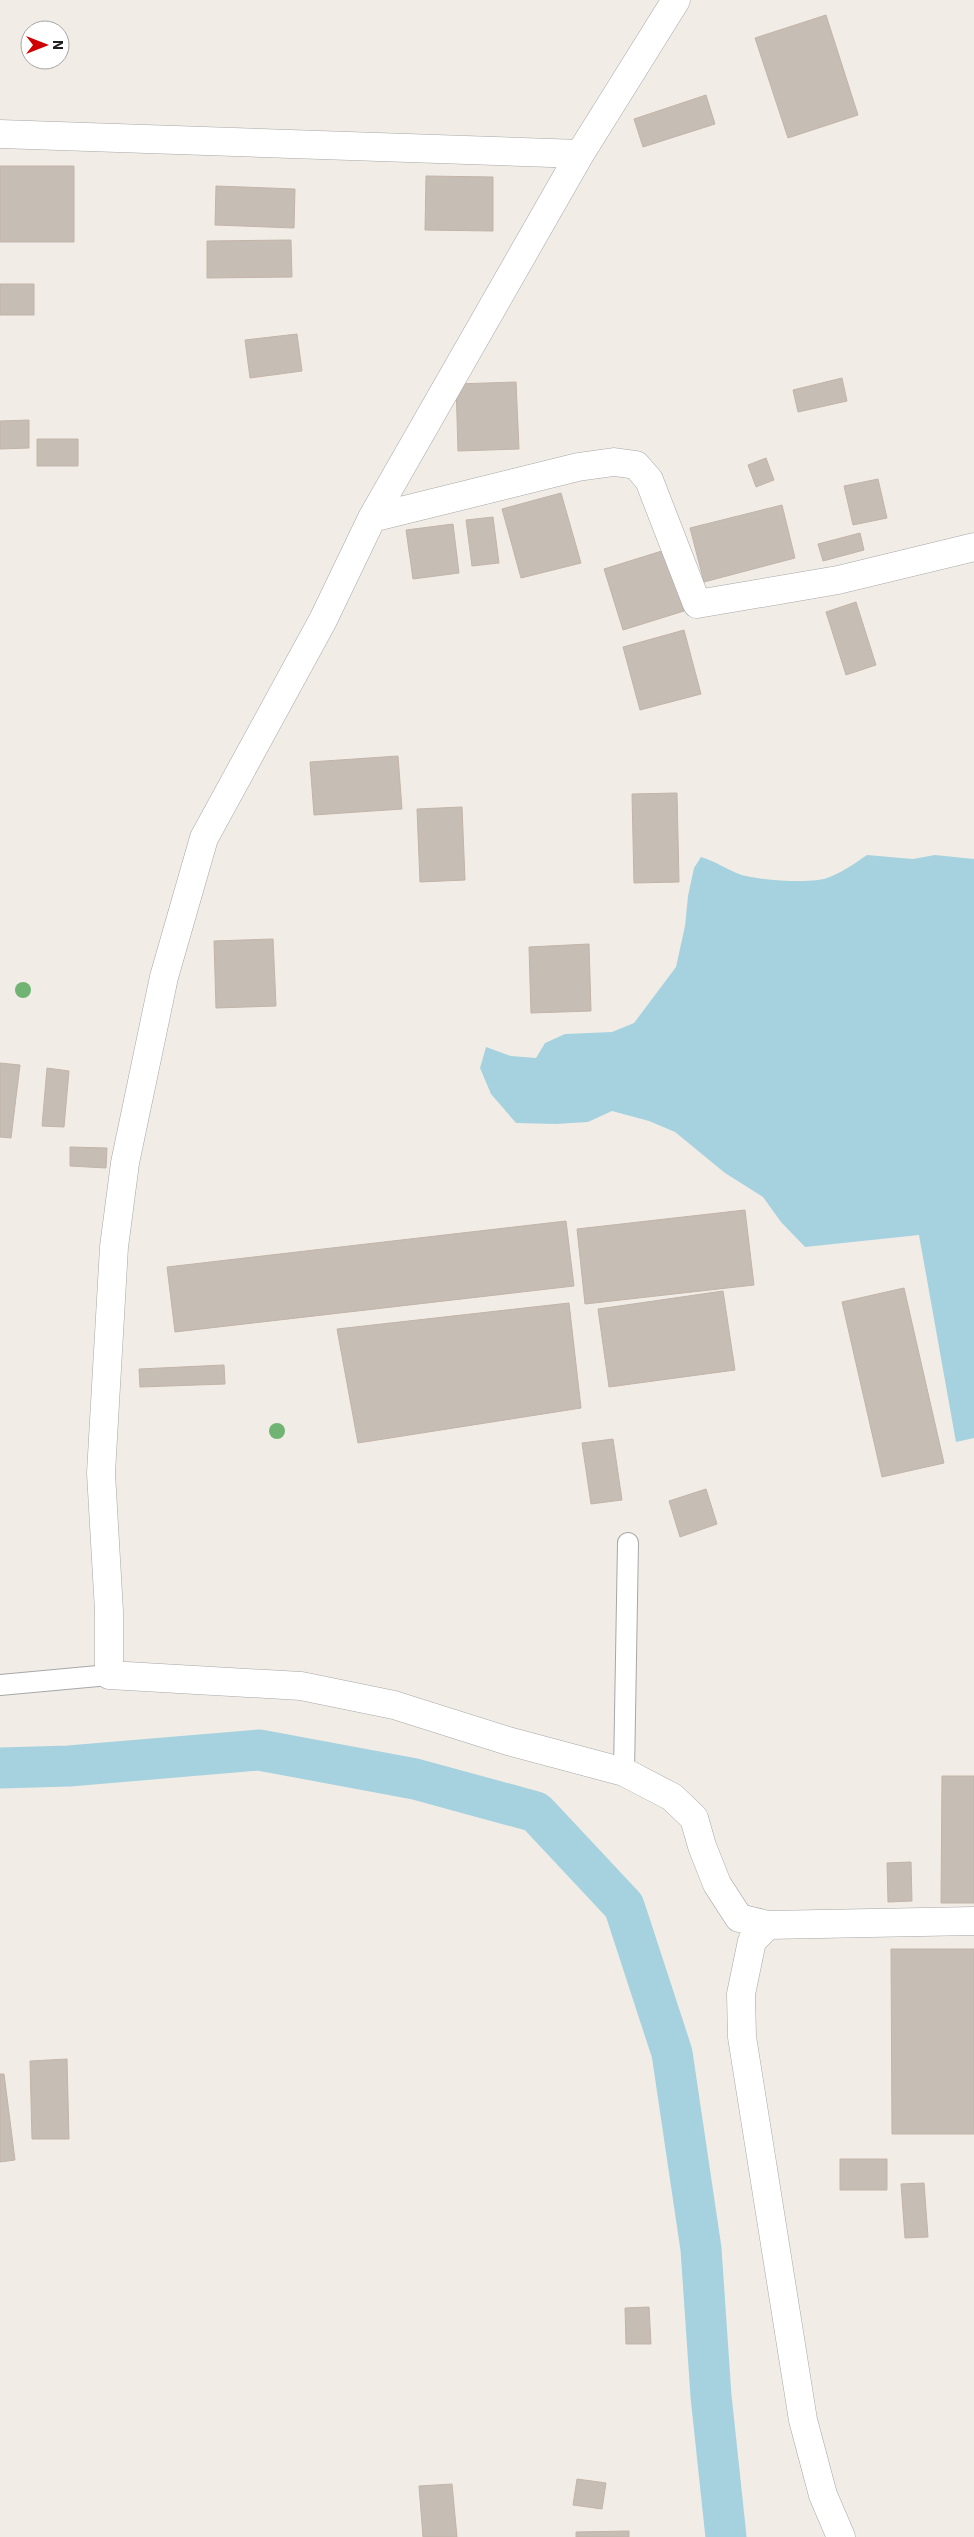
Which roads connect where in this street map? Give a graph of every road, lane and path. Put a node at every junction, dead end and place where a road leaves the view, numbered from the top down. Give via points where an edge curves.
1 (676, 0) edge
2 (0, 134) edge
3 (580, 154) junction
4 (372, 518) junction
5 (974, 547) edge
6 (628, 1543) dead end
7 (109, 1675) junction
8 (0, 1685) edge
9 (624, 1772) junction
10 (974, 1921) edge
11 (768, 1925) junction
12 (841, 2537) edge

1 - 3 street
2 - 3 street
3 - 4 street
4 - 5 street via 578,467 614,462 636,465 649,480 697,604 838,580
4 - 7 street via 323,620 204,838 164,977 125,1163 114,1247 101,1473 109,1611
6 - 9 lane
7 - 8 lane
7 - 9 street via 301,1686 394,1705 525,1746
9 - 11 street via 672,1797 694,1818 718,1884 739,1918
10 - 11 street
11 - 12 street via 752,1941 741,1994 742,2037 803,2420 823,2495

